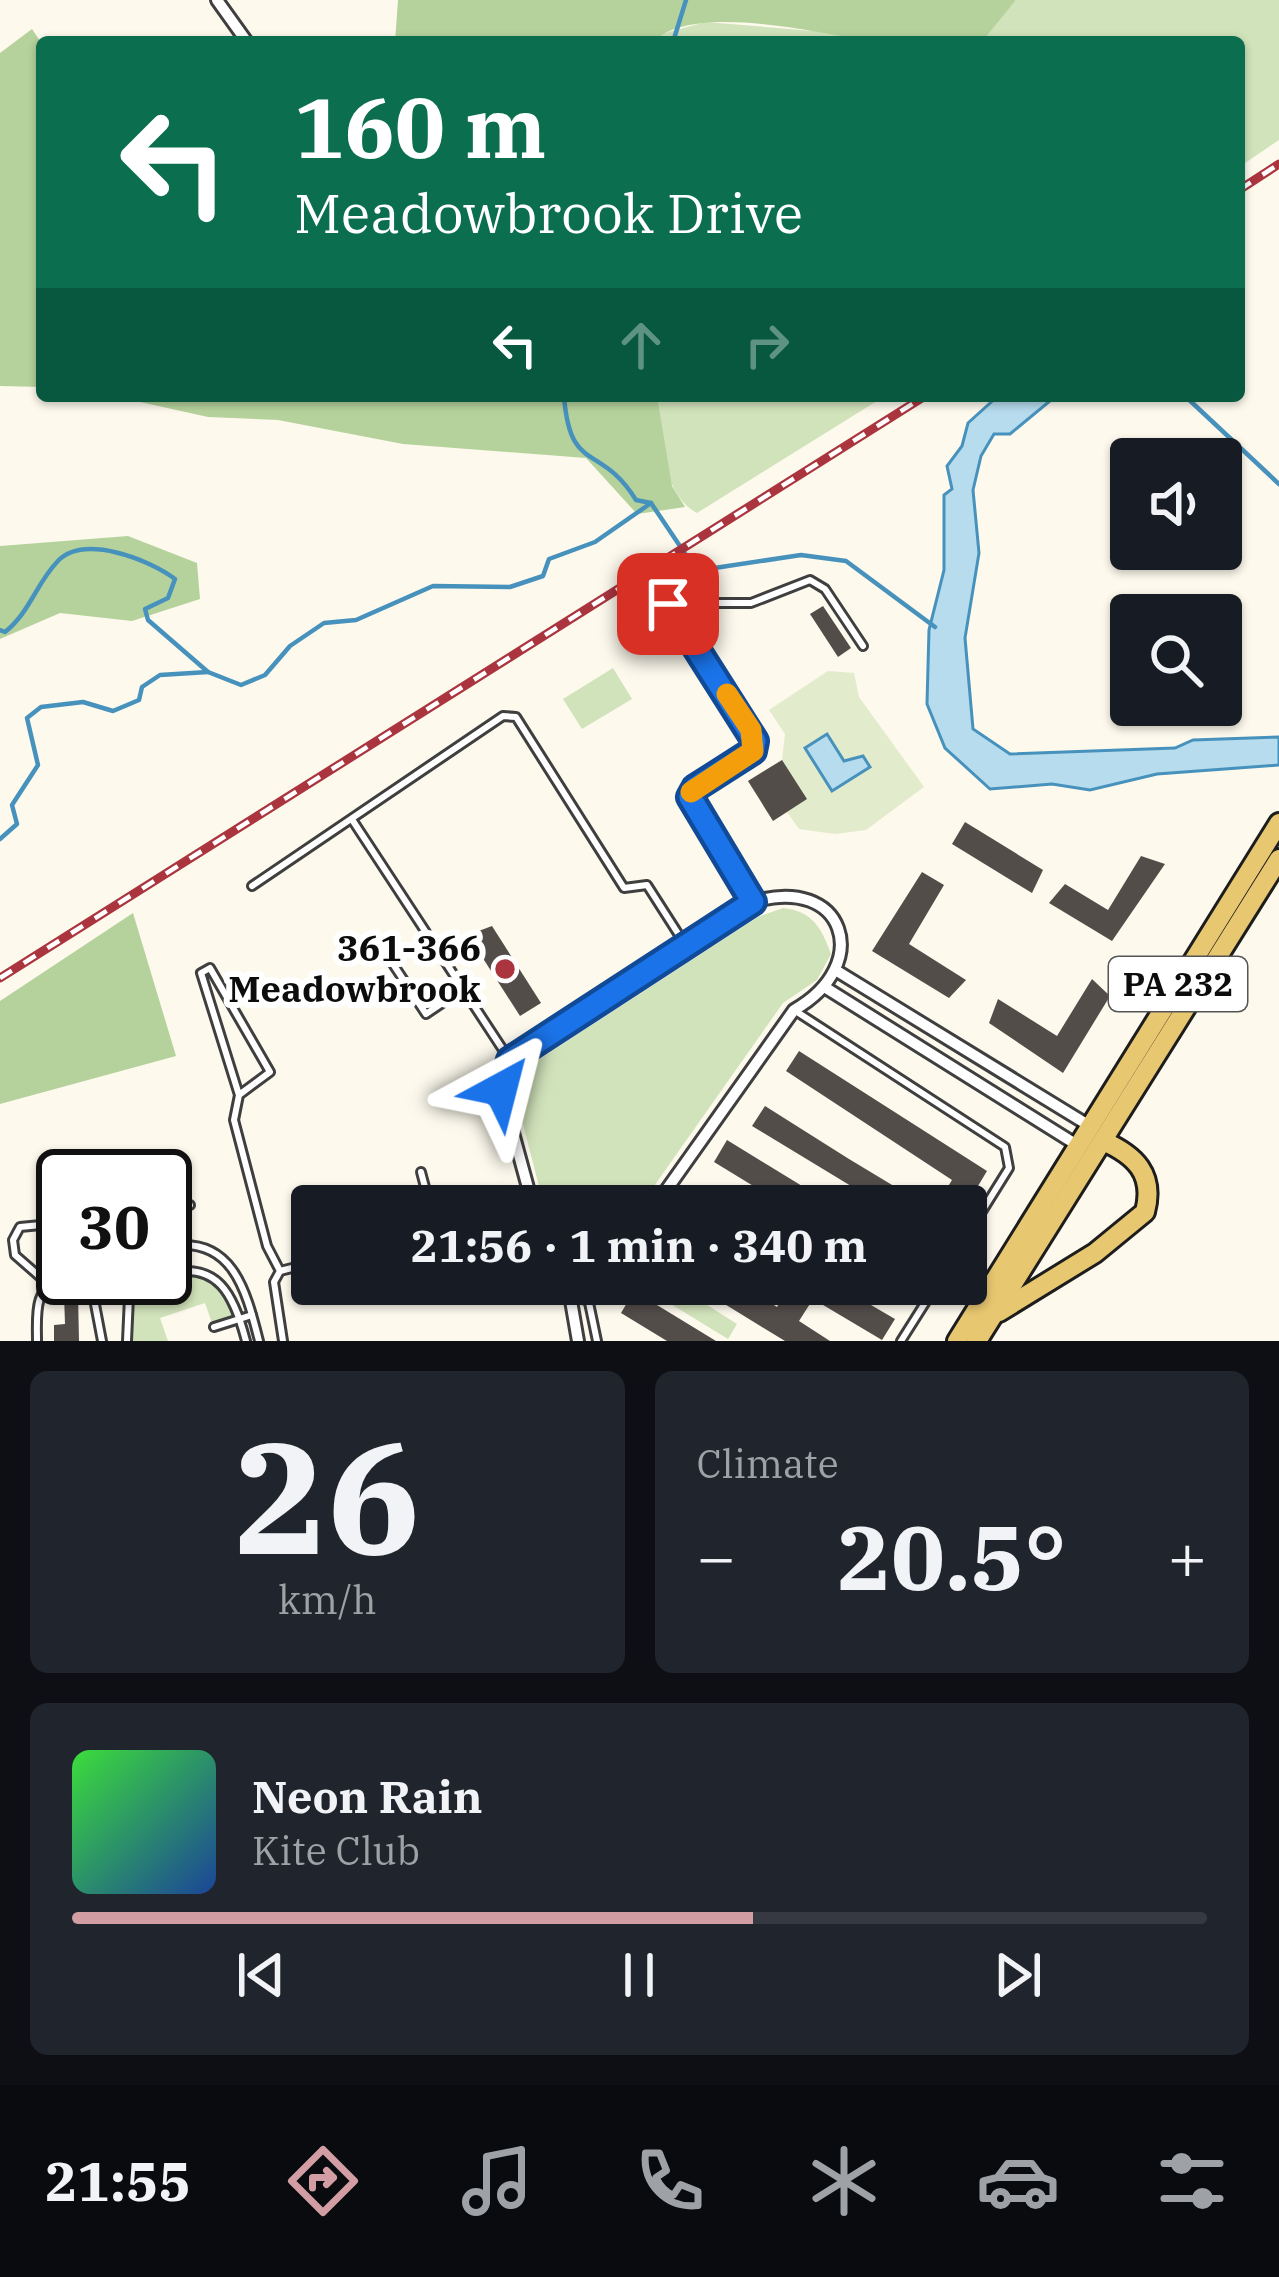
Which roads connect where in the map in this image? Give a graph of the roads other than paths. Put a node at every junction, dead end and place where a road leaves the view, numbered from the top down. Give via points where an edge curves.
1 (217, 0) edge
2 (243, 36) edge
3 (668, 604) dead end
4 (676, 617) junction
5 (863, 646) dead end
6 (353, 821) junction
7 (1279, 824) edge
8 (1279, 859) edge
9 (252, 886) dead end
10 (753, 902) junction
11 (686, 946) junction
12 (393, 964) dead end
13 (837, 970) junction
14 (826, 988) junction
15 (463, 989) junction
16 (794, 1010) junction
17 (510, 1060) junction
18 (239, 1095) junction
19 (1090, 1125) junction
20 (1103, 1142) junction
21 (1077, 1145) junction
22 (421, 1172) dead end
23 (424, 1185) edge
24 (526, 1185) edge
25 (670, 1185) edge
26 (987, 1203) edge
27 (36, 1227) edge
28 (192, 1245) edge
29 (291, 1268) edge
30 (280, 1271) junction
31 (36, 1273) edge
32 (192, 1274) edge
33 (39, 1305) edge
34 (95, 1305) edge
35 (129, 1305) edge
36 (572, 1305) edge
37 (589, 1305) edge
38 (924, 1305) edge
39 (994, 1314) junction
40 (252, 1315) junction
41 (240, 1319) junction
42 (214, 1327) dead end
43 (37, 1341) edge
44 (102, 1341) edge
45 (127, 1341) edge
46 (246, 1341) edge
47 (259, 1341) edge
48 (284, 1341) edge
49 (578, 1341) edge
50 (597, 1341) edge
51 (901, 1341) edge
52 (958, 1341) edge
53 (977, 1341) edge

1 - 2 street
3 - 4 lane
4 - 5 lane via 699,603 751,603 810,580
4 - 10 lane via 755,741 753,751 690,797
6 - 9 lane
6 - 11 lane via 356,811 503,716 516,717 624,889 647,885
6 - 15 lane
7 - 19 main road, PA 232
8 - 20 main road, PA 232
10 - 11 street
10 - 13 street via 780,894 824,908 842,942
11 - 17 street
12 - 15 lane via 426,1014
13 - 14 street
13 - 19 street
14 - 16 street
14 - 21 street
15 - 17 lane
16 - 25 street
16 - 26 lane via 1005,1148 1009,1168
17 - 24 street via 501,1089
18 - 18 lane via 202,973 210,968 270,1072
18 - 30 lane via 234,1120
19 - 20 street
19 - 21 main road, PA 232
20 - 21 street
20 - 39 main road, PA 232
20 - 39 main road via 1141,1165 1145,1212 1096,1253
21 - 52 main road, PA 232
22 - 23 lane
27 - 31 lane via 20,1226 13,1240 15,1255
28 - 40 lane via 221,1256 243,1280
29 - 30 lane
30 - 48 lane via 274,1282
32 - 41 lane via 210,1274 230,1292
33 - 43 lane
34 - 44 lane
35 - 45 lane
36 - 49 street
37 - 50 lane
38 - 51 lane
39 - 53 main road, PA 232
40 - 41 lane
40 - 47 lane
41 - 42 lane
41 - 46 lane

